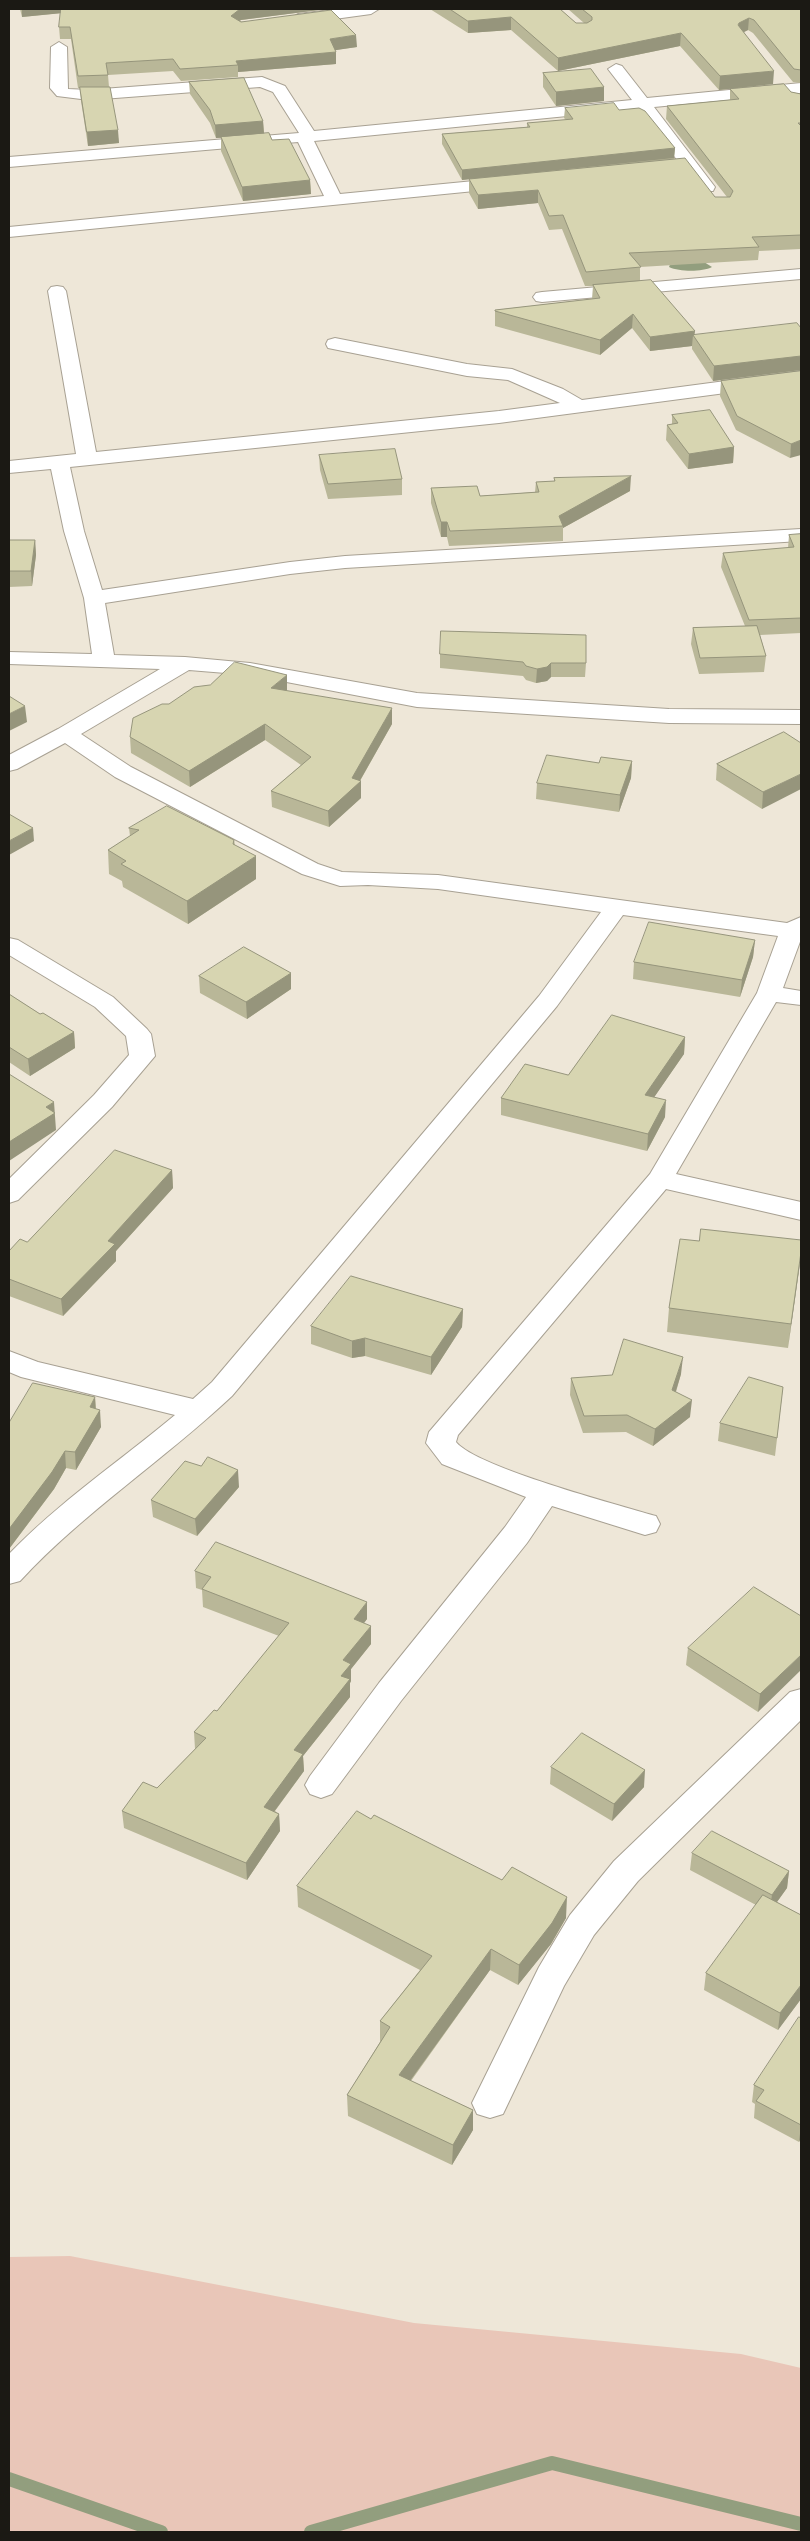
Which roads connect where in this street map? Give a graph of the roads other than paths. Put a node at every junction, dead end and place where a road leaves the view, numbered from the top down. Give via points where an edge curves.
1 (371, 9) edge
2 (331, 12) edge
3 (287, 21) edge
4 (59, 47) dead end
5 (616, 69) dead end
6 (776, 74) dead end
7 (794, 89) edge
8 (644, 103) junction
9 (801, 106) edge
10 (306, 137) junction
11 (9, 162) edge
12 (688, 164) junction
13 (669, 166) edge
14 (521, 181) edge
15 (716, 199) edge
16 (334, 200) junction
17 (9, 232) edge
18 (801, 274) edge
19 (57, 291) dead end
20 (542, 297) dead end
21 (334, 344) dead end
22 (801, 377) edge
23 (582, 407) junction
24 (87, 459) junction
25 (60, 462) junction
26 (9, 467) edge
27 (801, 535) edge
28 (94, 598) junction
29 (9, 658) edge
30 (104, 661) junction
31 (185, 663) junction
32 (801, 717) edge
33 (66, 734) junction
34 (9, 764) edge
35 (616, 908) junction
36 (799, 926) edge
37 (9, 944) edge
38 (769, 993) junction
39 (801, 998) edge
40 (660, 1179) junction
41 (9, 1194) edge
42 (801, 1212) edge
43 (9, 1360) edge
44 (200, 1411) junction
45 (544, 1493) junction
46 (646, 1524) dead end
47 (9, 1573) edge
48 (801, 1701) edge
49 (321, 1785) dead end
50 (490, 2103) dead end

1 - 2 street
2 - 3 street
4 - 10 street via 58,88 63,93 89,95 262,82 279,89
5 - 8 street
6 - 7 street
7 - 8 street
7 - 9 street
8 - 10 street
8 - 12 street
10 - 11 street
10 - 16 street
12 - 13 street
12 - 15 street
14 - 16 street
16 - 17 street
18 - 20 street
19 - 24 street
21 - 23 street via 467,370 512,375
22 - 23 street
23 - 24 street
24 - 25 street
25 - 26 street
25 - 28 street via 74,531
27 - 28 street via 345,562
28 - 30 street
29 - 30 street
30 - 31 street
31 - 32 street via 250,669 416,700 669,716
31 - 33 street
33 - 34 street
33 - 35 street via 123,772 310,870 340,880 368,878 438,882
35 - 36 street
35 - 44 street via 517,1040
36 - 38 street
37 - 41 street via 104,1002 138,1034 142,1056 104,1101
38 - 39 street
38 - 40 street
40 - 42 street
40 - 45 street via 444,1432 441,1443 452,1457
43 - 44 street via 30,1370
44 - 47 street via 66,1517
45 - 46 street
45 - 49 street via 516,1535 390,1692
48 - 50 street via 626,1871 582,1924 551,1977

